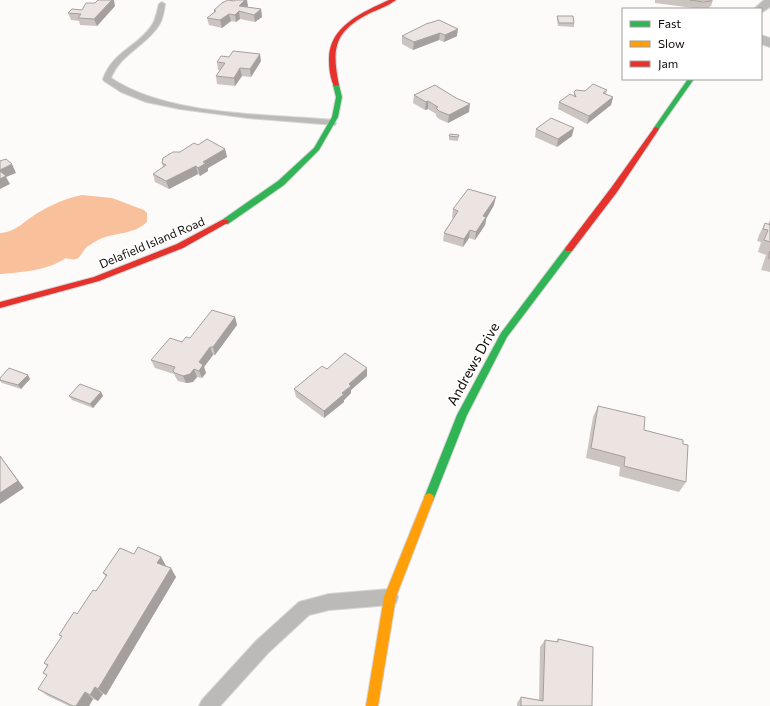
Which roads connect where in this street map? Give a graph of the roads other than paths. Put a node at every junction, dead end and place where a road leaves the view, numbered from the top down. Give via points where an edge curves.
1 (393, 0) edge
2 (770, 1) edge
3 (162, 4) dead end
4 (761, 8) edge
5 (690, 80) edge
6 (332, 123) junction
7 (0, 305) edge
8 (390, 598) junction
9 (208, 706) edge
10 (372, 706) edge

1 - 6 street, Delafield Island Road via 362,17 336,36 331,48 332,73 339,97
2 - 4 street
3 - 6 lane via 156,25 108,72 107,79 113,86 138,96 186,108
5 - 8 street, Andrews Drive via 614,190 504,335 462,415
6 - 7 street, Delafield Island Road via 317,150 281,183 216,228 180,246 96,279
8 - 9 lane via 329,602 305,608 262,647
8 - 10 street, Andrews Drive

